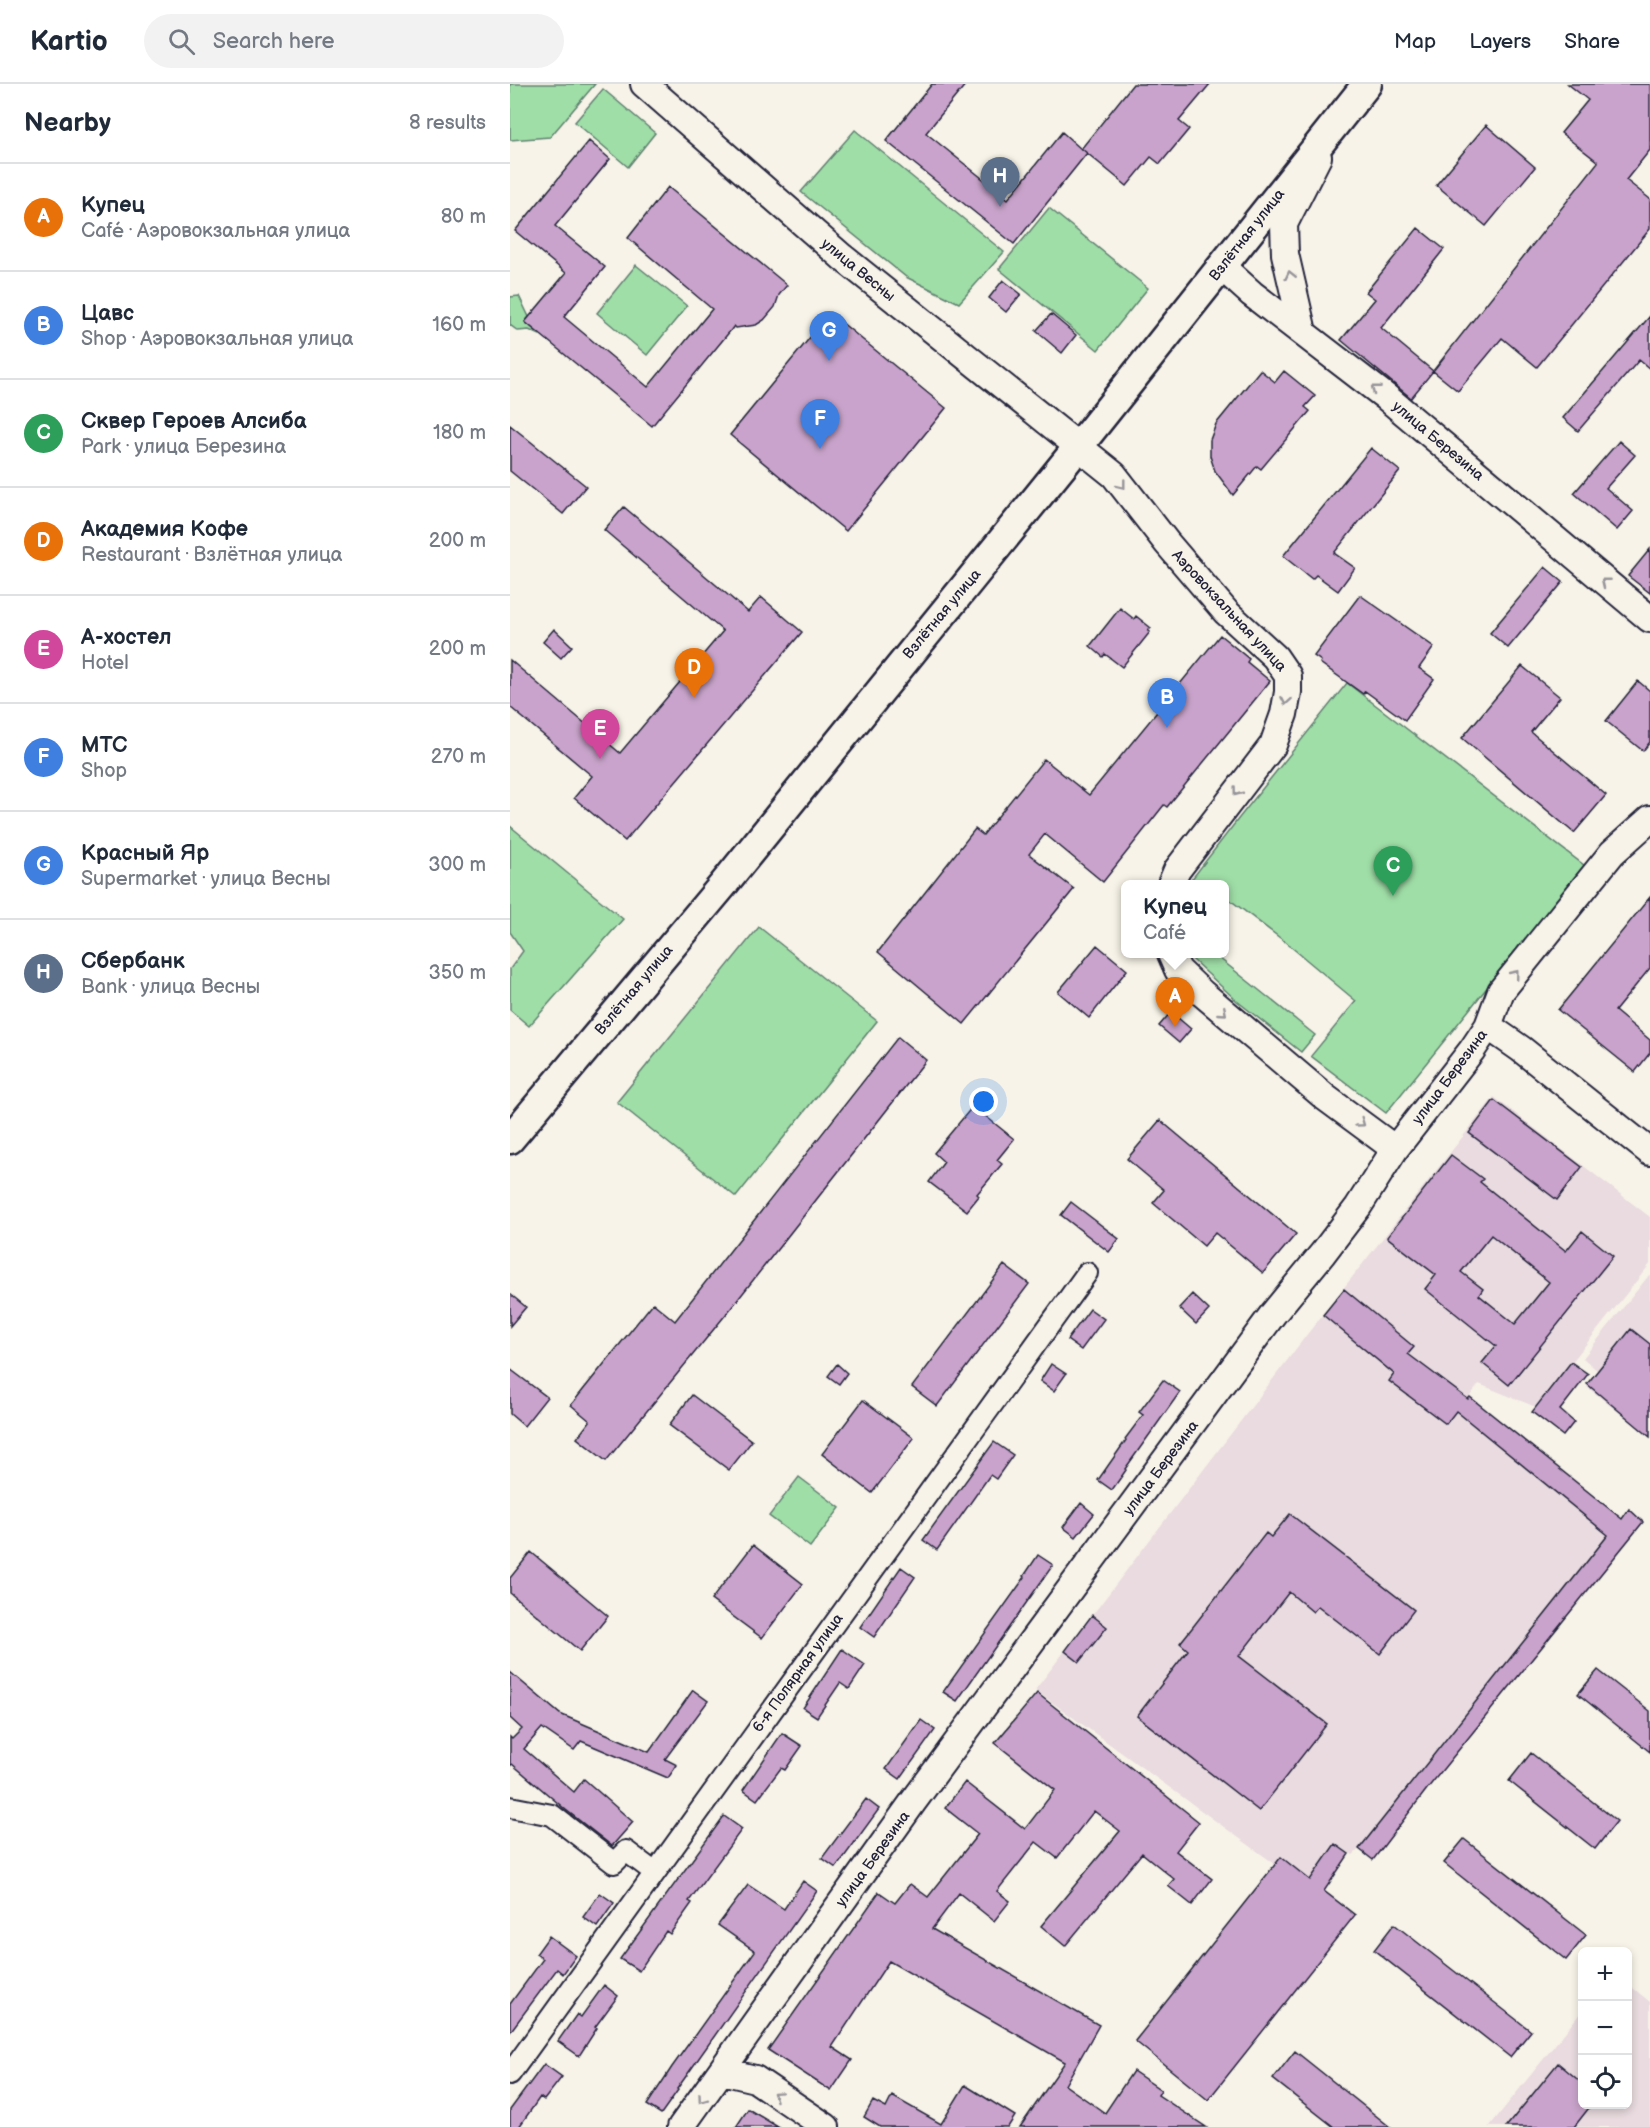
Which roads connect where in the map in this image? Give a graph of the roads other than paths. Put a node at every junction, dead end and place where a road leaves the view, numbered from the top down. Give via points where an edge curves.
1 (644, 84) edge
2 (1367, 84) edge
3 (1333, 127) junction
4 (1222, 267) junction
5 (1303, 332) junction
6 (1078, 447) junction
7 (1650, 619) edge
8 (1650, 819) edge
9 (1173, 880) edge
10 (1174, 958) edge
11 (1488, 1026) junction
12 (510, 1139) edge
13 (1395, 1149) junction
14 (1650, 1152) edge
15 (1087, 1273) dead end
16 (510, 1807) edge
17 (654, 1872) junction
18 (722, 2071) junction
19 (510, 2074) edge
20 (681, 2127) edge
21 (826, 2127) edge

1 - 6 street, улица Весны via 842,257
2 - 3 main road, Взлётная улица
3 - 4 main road, Взлётная улица
5 -> 3 street via 1285,254 1284,224
4 - 5 street, улица Березина
4 - 6 main road, Взлётная улица
7 -> 5 street, улица Березина
6 -> 9 street, Аэровокзальная улица via 1114,476 1226,612 1275,657 1288,676 1284,714 1273,745
6 - 12 main road, Взлётная улица via 723,885
11 -> 8 street, улица Березина via 1501,991 1612,853
10 -> 13 street via 1178,970 1202,993 1326,1098
11 - 13 street, улица Березина
11 - 14 street
13 - 18 street, улица Березина via 1351,1216 1273,1314 900,1821
15 - 17 street, 6-я Полярная улица
16 - 17 street via 552,1815 614,1863 626,1851
17 - 19 street, 6-я Полярная улица
18 -> 20 street, улица Березина
21 -> 18 street via 754,2079

